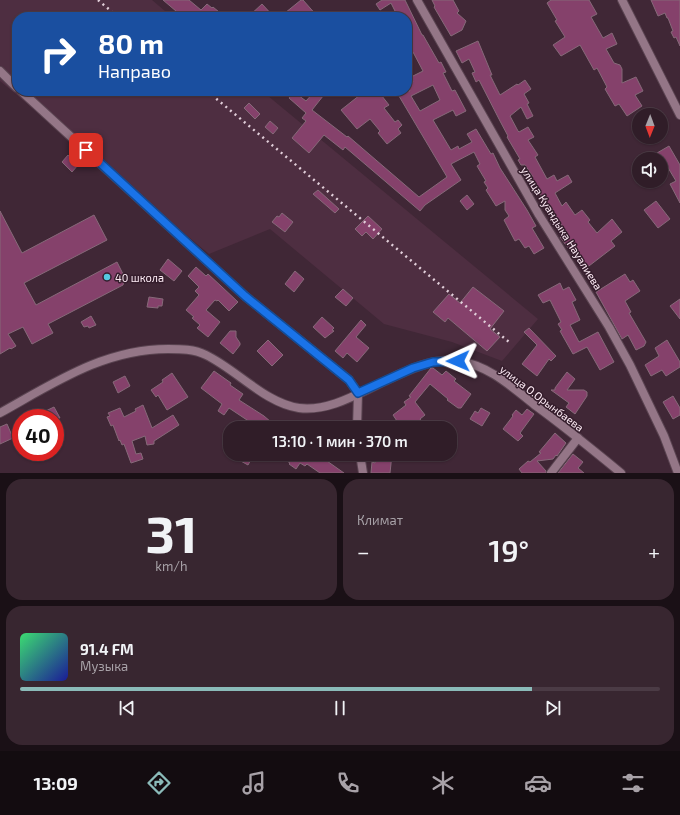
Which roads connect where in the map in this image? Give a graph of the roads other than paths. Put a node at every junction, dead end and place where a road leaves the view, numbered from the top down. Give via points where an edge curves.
1 (417, 0) edge
2 (622, 0) edge
3 (0, 71) edge
4 (12, 83) edge
5 (26, 96) edge
6 (680, 115) edge
7 (358, 393) junction
8 (0, 412) edge
9 (357, 421) edge
10 (578, 438) junction
11 (361, 461) edge
12 (363, 473) edge
13 (551, 473) edge
14 (621, 473) edge
15 (678, 473) edge

1 - 15 street, улица Куандыка Науалиева via 535,209 612,333 664,436
2 - 6 street
3 - 4 street
5 - 7 street via 245,296 349,380
7 - 8 street, улица О.Орынбаева via 323,407 301,408 274,401 205,355 186,349 158,349 127,353 102,360
7 - 9 street
7 - 10 street, улица О.Орынбаева via 413,368 433,362 458,361 495,374
10 - 13 street
10 - 14 street, улица О.Орынбаева
11 - 12 street

